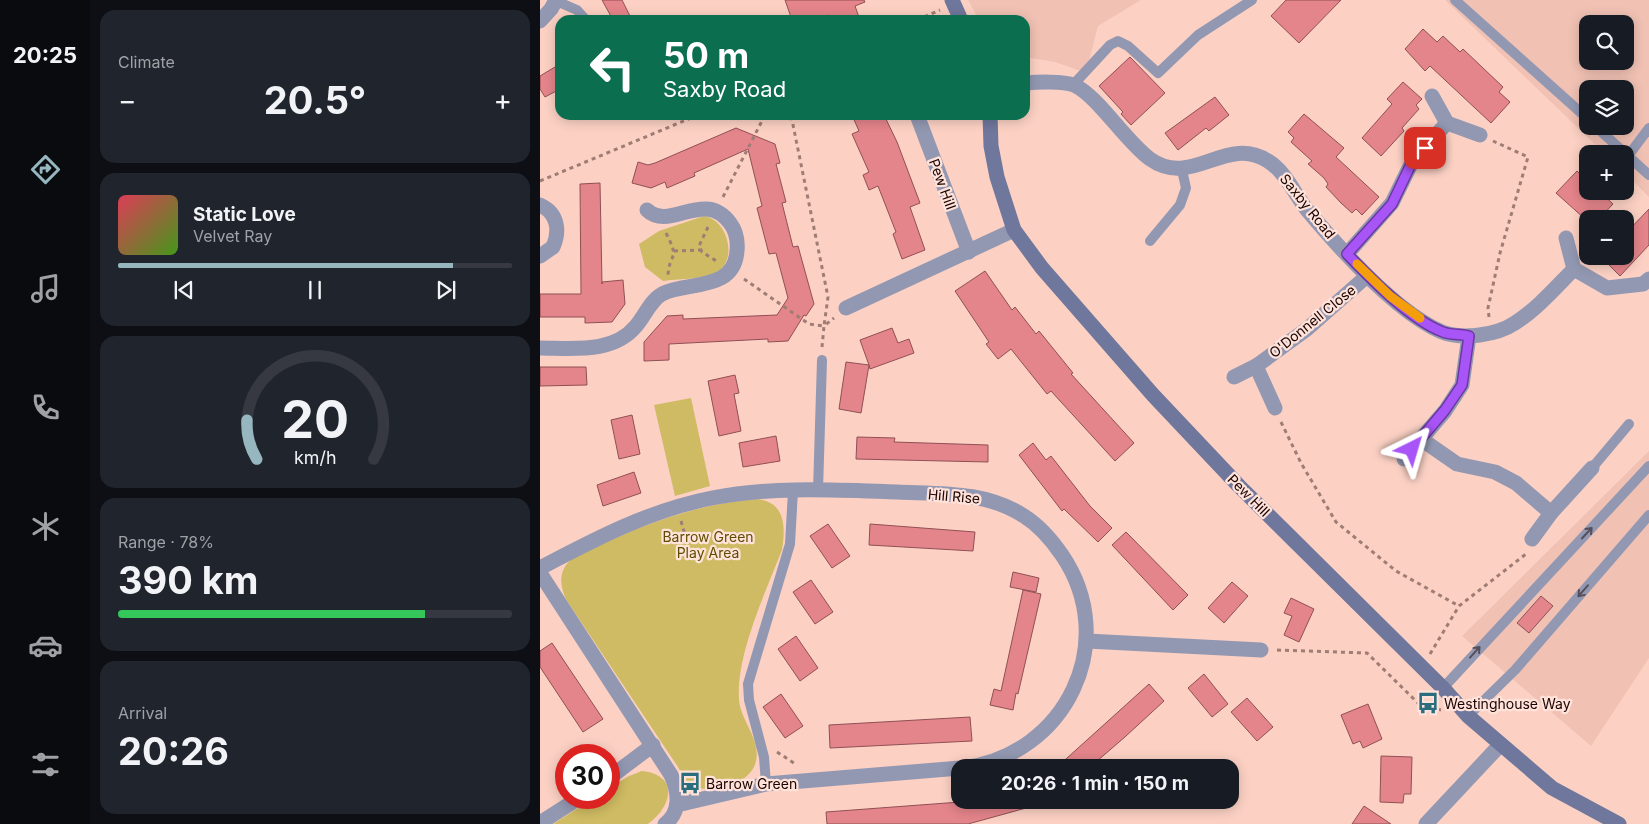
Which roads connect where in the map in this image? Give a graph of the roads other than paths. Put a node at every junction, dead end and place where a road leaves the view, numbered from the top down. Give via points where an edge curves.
1 (556, 0) edge
2 (1252, 0) edge
3 (1455, 0) edge
4 (953, 2) edge
5 (582, 15) edge
6 (959, 15) edge
7 (540, 21) edge
8 (1030, 83) edge
9 (1073, 85) junction
10 (1432, 96) dead end
11 (1579, 111) edge
12 (919, 120) edge
13 (990, 120) edge
14 (1447, 123) junction
15 (1649, 128) edge
16 (1480, 135) road end
17 (1605, 135) edge
18 (1616, 145) edge
19 (1634, 148) edge
20 (1634, 161) edge
21 (1182, 170) junction
22 (1649, 175) edge
23 (540, 205) edge
24 (647, 210) dead end
25 (1014, 230) junction
26 (1566, 238) dead end
27 (1150, 241) dead end
28 (968, 252) junction
29 (1347, 254) junction
30 (540, 256) edge
31 (1574, 269) junction
32 (1367, 276) junction
33 (1649, 279) edge
34 (846, 308) road end
35 (1469, 336) junction
36 (540, 348) edge
37 (822, 360) road end
38 (1256, 366) junction
39 (1234, 377) dead end
40 (1275, 408) road end
41 (1629, 424) dead end
42 (1420, 439) junction
43 (1404, 459) dead end
44 (1649, 466) edge
45 (1592, 468) joint
46 (818, 490) junction
47 (793, 491) junction
48 (1551, 513) junction
49 (1649, 514) edge
50 (1532, 539) road end
51 (540, 568) edge
52 (540, 573) edge
53 (1087, 641) junction
54 (1261, 650) road end
55 (1443, 688) junction
56 (1468, 716) junction
57 (653, 745) junction
58 (1500, 745) junction
59 (1000, 759) edge
60 (951, 769) edge
61 (620, 770) edge
62 (766, 784) junction
63 (677, 805) junction
64 (562, 809) edge
65 (540, 823) edge
66 (665, 824) edge
67 (1426, 824) edge
68 (1619, 824) edge

1 - 5 lane
1 - 7 street
2 - 9 lane via 1198,35 1158,73 1118,41 1110,45
3 - 11 lane
4 - 6 main road
8 - 9 street
9 - 21 street via 1150,159
10 - 14 street
12 - 28 street, Pew Hill
13 - 25 main road, Pew Hill via 997,177
14 - 16 street
14 - 29 street via 1413,160 1392,204
15 - 19 lane
17 - 18 lane
20 - 22 lane
21 - 27 lane via 1186,188 1180,204
21 - 29 street, Saxby Road via 1239,152 1269,161
23 - 30 street via 553,215 557,228 552,247
24 - 36 street via 662,217 689,210 716,211 730,222 737,240 737,256 731,270 714,282 659,296 630,333 616,343 588,348
25 - 28 street
25 - 55 main road, Pew Hill via 1055,283 1153,395 1239,486
26 - 31 street
28 - 34 street
29 - 32 street, Saxby Road
31 - 33 street via 1607,288 1643,284
31 - 35 street, Saxby Road via 1515,324
32 - 35 street, Saxby Road via 1443,332
32 - 38 street, O'Donnell Close via 1307,329
35 - 42 street via 1462,385
37 - 46 lane
38 - 39 street, O'Donnell Close
38 - 40 street, O'Donnell Close
41 - 45 lane
42 - 43 street
42 - 48 street via 1457,464 1495,472 1516,483
55 -> 44 lane
45 - 48 street
46 - 47 street, Hill Rise
46 - 53 street, Hill Rise via 966,494 993,500 1024,516 1048,535 1073,572 1084,607
47 - 51 street via 731,494 683,506 618,528
47 - 62 lane via 790,544 748,684
48 - 50 street
49 -> 56 lane via 1514,670
52 - 57 street
53 - 54 street
53 - 59 street, Hill Rise via 1083,663 1059,711 1030,743
55 - 56 main road, Pew Hill
56 - 58 main road, Pew Hill
57 - 61 street
57 - 63 street via 674,781
58 - 67 street
58 - 68 main road, Pew Hill via 1552,788
60 - 62 street, Hill Rise
62 - 63 street, Hill Rise
63 - 66 street
64 - 65 street

